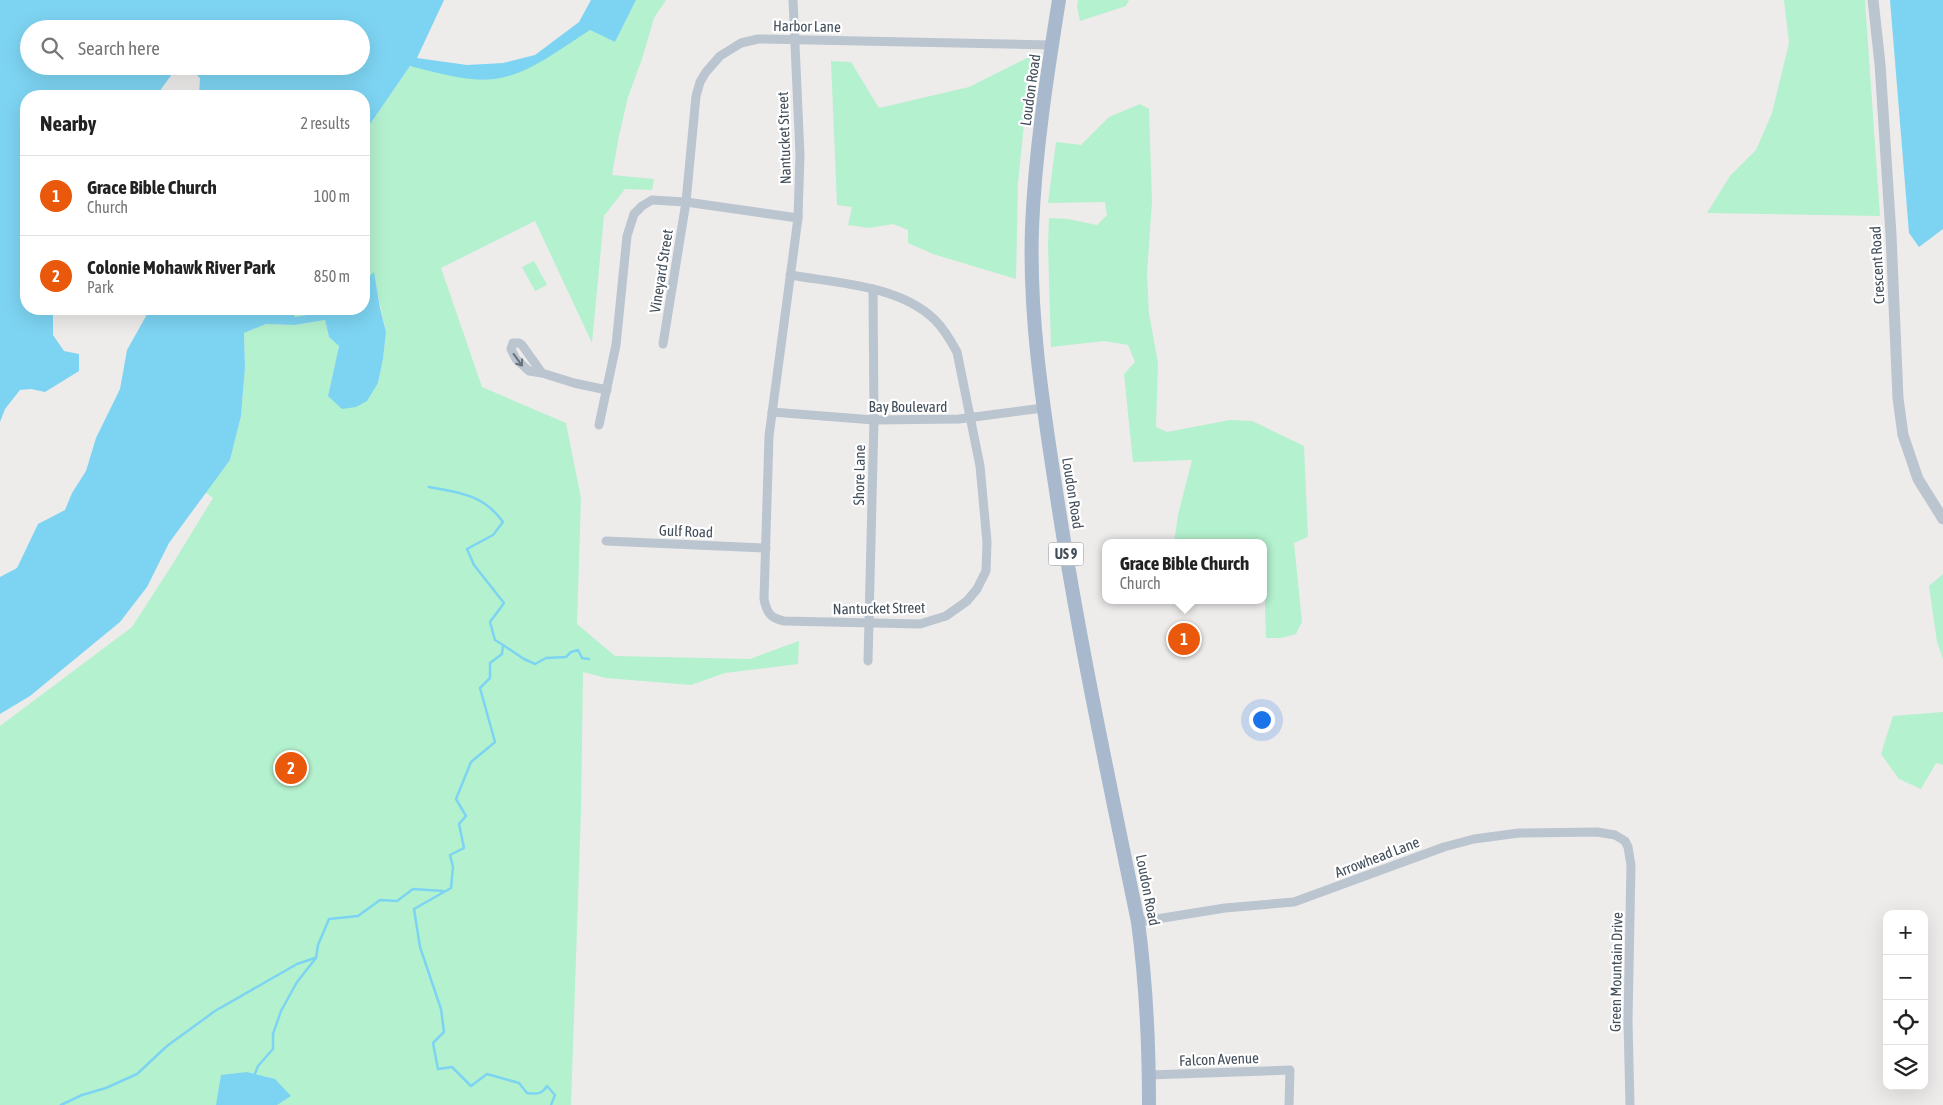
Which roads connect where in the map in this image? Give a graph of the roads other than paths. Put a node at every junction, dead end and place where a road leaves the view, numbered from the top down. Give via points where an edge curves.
1 (793, 0) edge
2 (1060, 0) edge
3 (1873, 0) edge
4 (793, 38) junction
5 (1052, 45) junction
6 (686, 202) junction
7 (798, 218) junction
8 (790, 275) junction
9 (873, 289) junction
10 (663, 344) dead end
11 (542, 373) dead end
12 (607, 390) junction
13 (1044, 408) junction
14 (772, 412) junction
15 (971, 418) junction
16 (874, 420) junction
17 (599, 425) dead end
18 (1943, 519) edge
19 (606, 541) dead end
20 (766, 548) junction
21 (869, 624) junction
22 (868, 661) dead end
23 (1625, 841) joint
24 (1138, 922) junction
25 (1149, 1075) junction
26 (1149, 1105) edge
27 (1289, 1105) edge
28 (1630, 1105) edge

1 - 4 street, Nantucket Street
2 - 5 main road, Loudon Road / US 9
3 - 18 street, Crescent Road via 1880,64 1898,398 1903,436 1918,479
4 - 5 street, Harbor Lane
4 - 6 street, Harbor Lane via 741,43 720,56 704,76 696,96
4 - 7 street, Nantucket Street via 800,155
5 - 13 main road, Loudon Road / US 9 via 1032,229 1033,283
6 - 7 street
6 - 10 street, Vineyard Street
6 - 12 street via 652,200 634,214 627,236 616,345
7 - 8 street, Nantucket Street
8 - 9 street, Nantucket Street
8 - 14 street, Nantucket Street
9 - 15 street, Nantucket Street via 899,297 936,320 957,352
9 - 16 street, Shore Lane
11 - 12 street
12 - 17 street
13 - 15 street, Bay Boulevard
13 - 24 main road, Loudon Road / US 9 via 1067,563
14 - 16 street, Bay Boulevard
14 - 20 street, Nantucket Street
15 - 16 street, Bay Boulevard
15 - 21 street, Nantucket Street via 980,466 987,542 987,563 982,580 967,601 946,616 920,624
16 - 21 street, Shore Lane
19 - 20 street, Gulf Road
20 - 21 street, Nantucket Street via 764,598 766,609 774,619
21 - 22 street, Shore Lane
23 - 24 street, Arrowhead Lane via 1615,835 1597,832 1519,833 1474,839 1416,856 1294,902 1224,908
23 - 28 street, Green Mountain Drive via 1631,865
24 - 25 main road, Loudon Road / US 9
25 - 26 main road, Loudon Road / US 9
25 - 27 street, Falcon Avenue via 1290,1070

